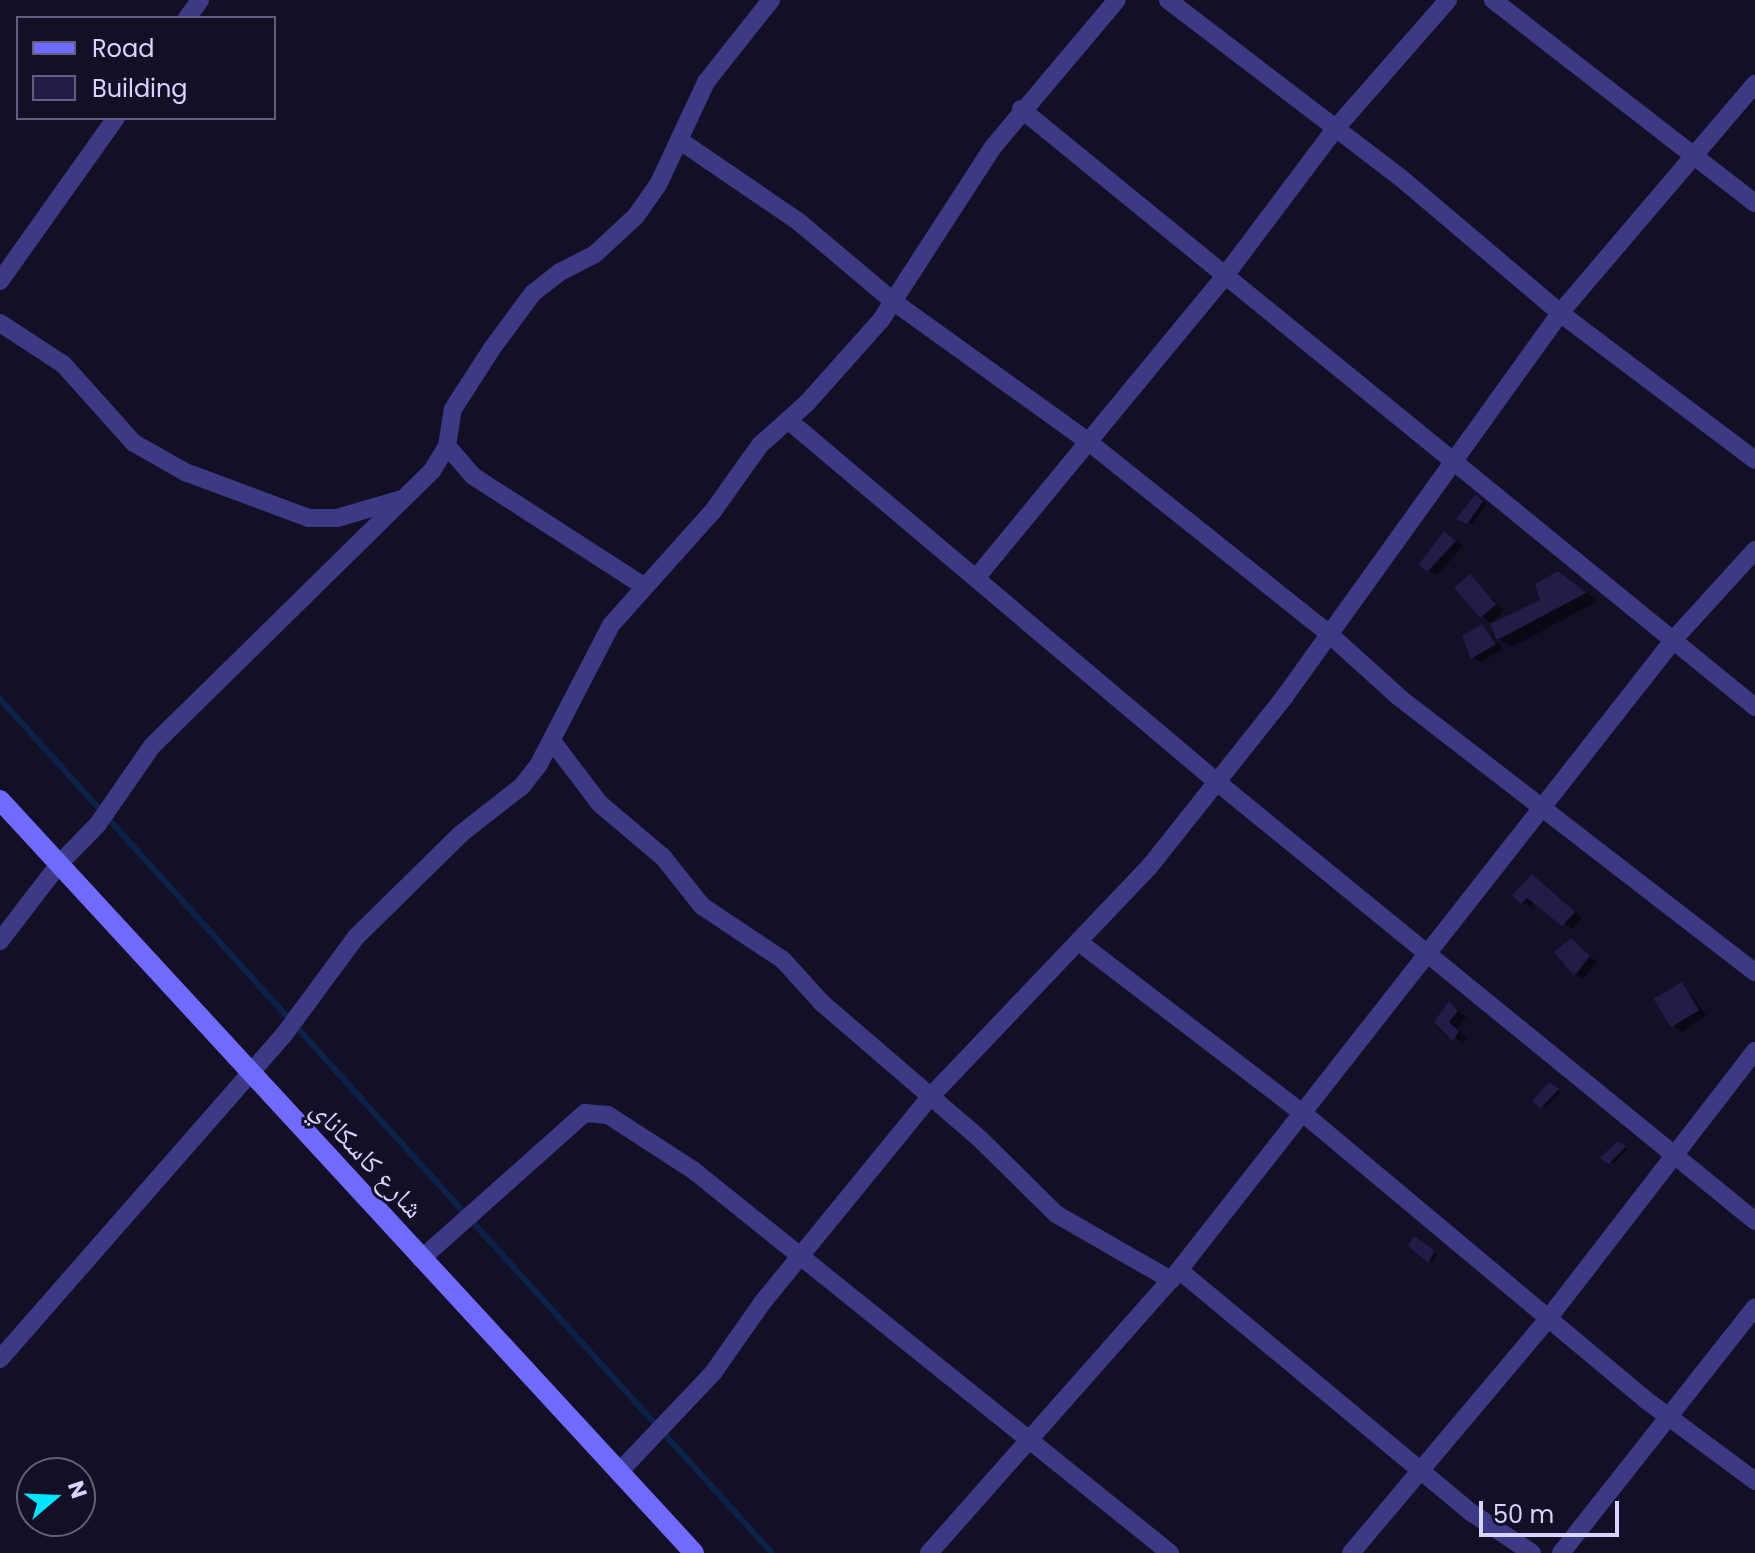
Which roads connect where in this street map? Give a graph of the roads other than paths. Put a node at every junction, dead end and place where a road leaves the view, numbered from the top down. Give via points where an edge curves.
1 (771, 0) edge
2 (1117, 0) edge
3 (1168, 0) edge
4 (1448, 0) edge
5 (1493, 0) edge
6 (1755, 84) edge
7 (1021, 109) junction
8 (115, 120) edge
9 (1336, 128) junction
10 (679, 140) junction
11 (1696, 156) junction
12 (1755, 203) edge
13 (1227, 273) junction
14 (0, 281) edge
15 (894, 302) junction
16 (1560, 313) junction
17 (0, 323) edge
18 (788, 420) junction
19 (1090, 443) junction
20 (447, 446) junction
21 (1755, 460) edge
22 (1454, 462) junction
23 (432, 471) junction
24 (473, 476) junction
25 (406, 497) junction
26 (1755, 550) edge
27 (976, 578) junction
28 (644, 586) junction
29 (1328, 633) junction
30 (1675, 638) junction
31 (1755, 707) edge
32 (552, 741) junction
33 (1217, 782) junction
34 (0, 800) edge
35 (1541, 809) junction
36 (59, 864) junction
37 (0, 941) edge
38 (1080, 943) junction
39 (1429, 953) junction
40 (1755, 972) edge
41 (1755, 1051) edge
42 (250, 1073) junction
43 (930, 1097) junction
44 (1304, 1114) junction
45 (1675, 1156) junction
46 (1755, 1221) edge
47 (803, 1256) junction
48 (421, 1259) junction
49 (1175, 1275) junction
50 (1755, 1307) edge
51 (1547, 1320) junction
52 (0, 1359) edge
53 (1669, 1417) junction
54 (1033, 1441) junction
55 (1421, 1470) junction
56 (619, 1472) junction
57 (1755, 1481) edge
58 (694, 1553) edge
59 (929, 1553) edge
60 (1170, 1553) edge
61 (1351, 1553) edge
62 (1532, 1553) edge
63 (1561, 1553) edge

1 - 10 street via 706,82
2 - 7 street
3 - 9 street
4 - 9 street
5 - 11 street
6 - 11 street
7 - 13 street
7 - 15 street
8 - 14 street
9 - 13 street
9 - 16 street
10 - 15 street via 799,222
10 - 20 street via 658,185 615,238 533,293 453,409
11 - 12 street
11 - 16 street
13 - 19 street
13 - 22 street
15 - 18 street
15 - 19 street
16 - 21 street
16 - 22 street
17 - 25 street via 63,364 134,443 185,472 309,518 337,518
18 - 27 street
18 - 28 street via 760,445 713,511
19 - 27 street
19 - 29 street
20 - 23 street
20 - 24 street
22 - 29 street
22 - 30 street
23 - 24 street
23 - 25 street
24 - 28 street
25 - 36 street via 152,746 98,824
26 - 30 street
27 - 33 street
28 - 32 street via 611,625
29 - 33 street
29 - 35 street via 1400,698
30 - 31 street
30 - 35 street
32 - 42 street via 522,786 462,833 356,937
32 - 43 street via 600,804 663,857 702,906 783,960 822,1003
33 - 38 street
33 - 39 street
34 - 36 street, شارع كاسكاناي
35 - 39 street
35 - 40 street
36 - 37 street
36 - 42 street, شارع كاسكاناي
38 - 43 street via 999,1019
38 - 44 street
39 - 44 street
39 - 45 street
41 - 45 street
42 - 48 street, شارع كاسكاناي
42 - 52 street
43 - 47 street
43 - 49 street via 1056,1214
44 - 49 street
44 - 51 street
45 - 46 street
45 - 51 street
47 - 48 street via 693,1170 598,1111 585,1113 548,1143
47 - 54 street
47 - 56 street via 713,1373
48 - 56 street, شارع كاسكاناي
49 - 54 street
49 - 55 street
50 - 53 street
51 - 53 street
51 - 55 street
53 - 57 street
53 - 63 street
54 - 59 street
54 - 60 street
55 - 61 street
55 - 62 street
56 - 58 street, شارع كاسكاناي

